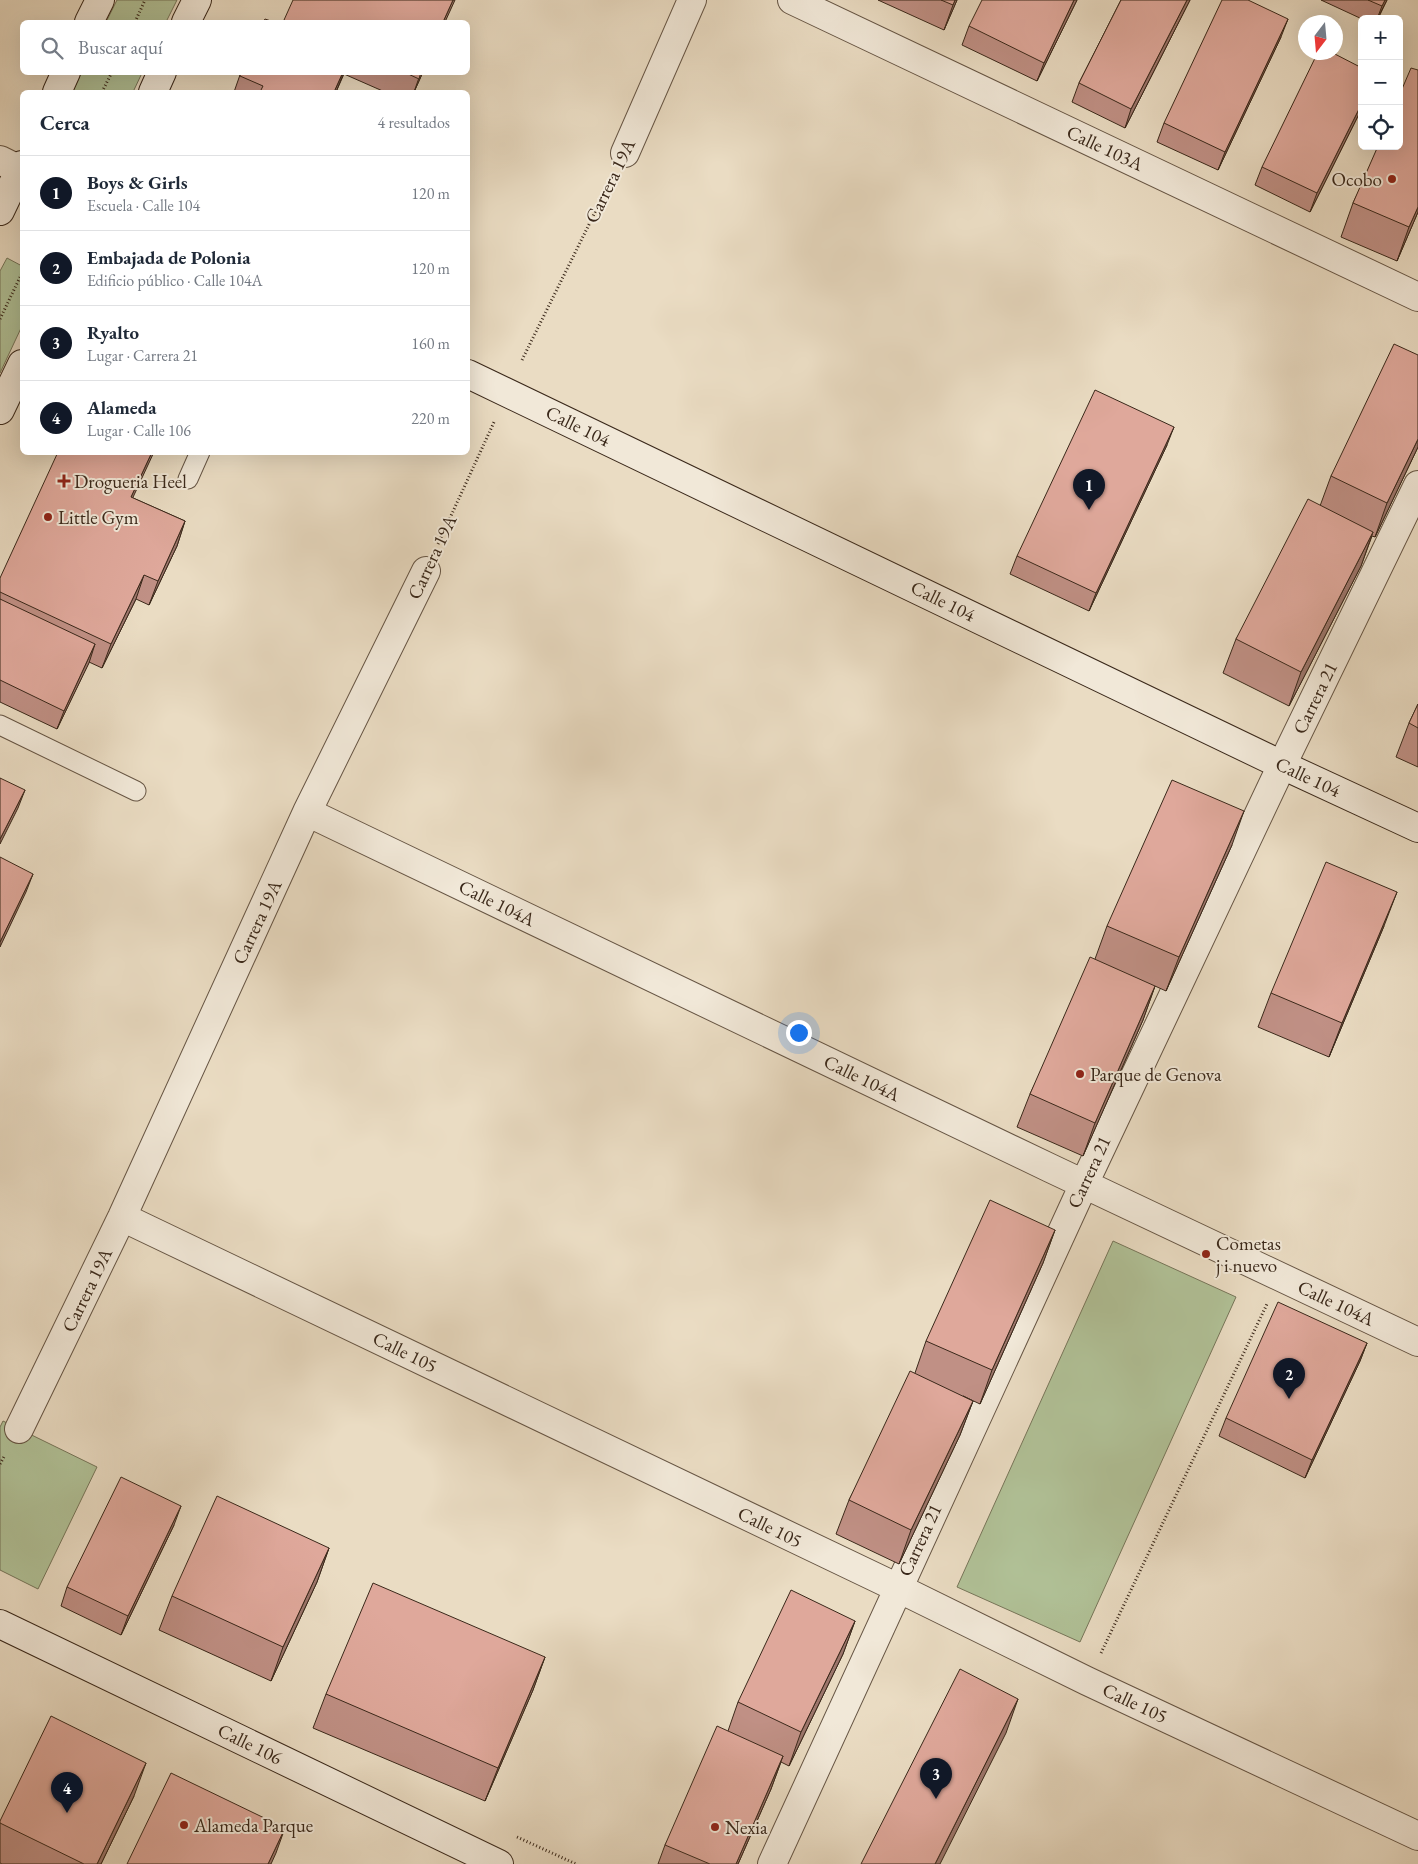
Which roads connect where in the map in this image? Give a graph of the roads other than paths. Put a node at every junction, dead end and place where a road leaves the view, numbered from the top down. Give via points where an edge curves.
1 (100, 0) edge
2 (197, 0) edge
3 (692, 0) edge
4 (792, 0) edge
5 (91, 20) edge
6 (187, 20) edge
7 (65, 75) edge
8 (161, 75) edge
9 (58, 90) edge
10 (154, 90) edge
11 (625, 153) road end
12 (16, 166) edge
13 (0, 211) edge
14 (1418, 297) edge
15 (20, 368) edge
16 (470, 375) edge
17 (0, 410) edge
18 (199, 455) edge
19 (188, 479) dead end
20 (1418, 485) edge
21 (426, 572) road end
22 (0, 725) edge
23 (1282, 765) junction
24 (136, 791) dead end
25 (307, 812) junction
26 (1418, 828) edge
27 (1084, 1184) junction
28 (122, 1217) junction
29 (1418, 1342) edge
30 (19, 1428) dead end
31 (898, 1588) junction
32 (0, 1624) edge
33 (1418, 1836) edge
34 (499, 1864) edge
35 (772, 1864) edge

1 - 5 street
2 - 6 street
3 - 11 street, Carrera 19A
4 - 14 street, Calle 103A
7 - 9 street
8 - 10 street
12 - 13 street
15 - 17 street
16 - 23 street, Calle 104
18 - 19 lane
20 - 23 street, Carrera 21
21 - 25 street, Carrera 19A
22 - 24 lane
23 - 26 street, Calle 104
23 - 27 street, Carrera 21
25 - 27 street, Calle 104A
25 - 28 street, Carrera 19A
27 - 29 street, Calle 104A
27 - 31 street, Carrera 21
28 - 30 street, Carrera 19A
28 - 31 street, Calle 105
31 - 33 street, Calle 105
31 - 35 street, Carrera 21
32 - 34 street, Calle 106

